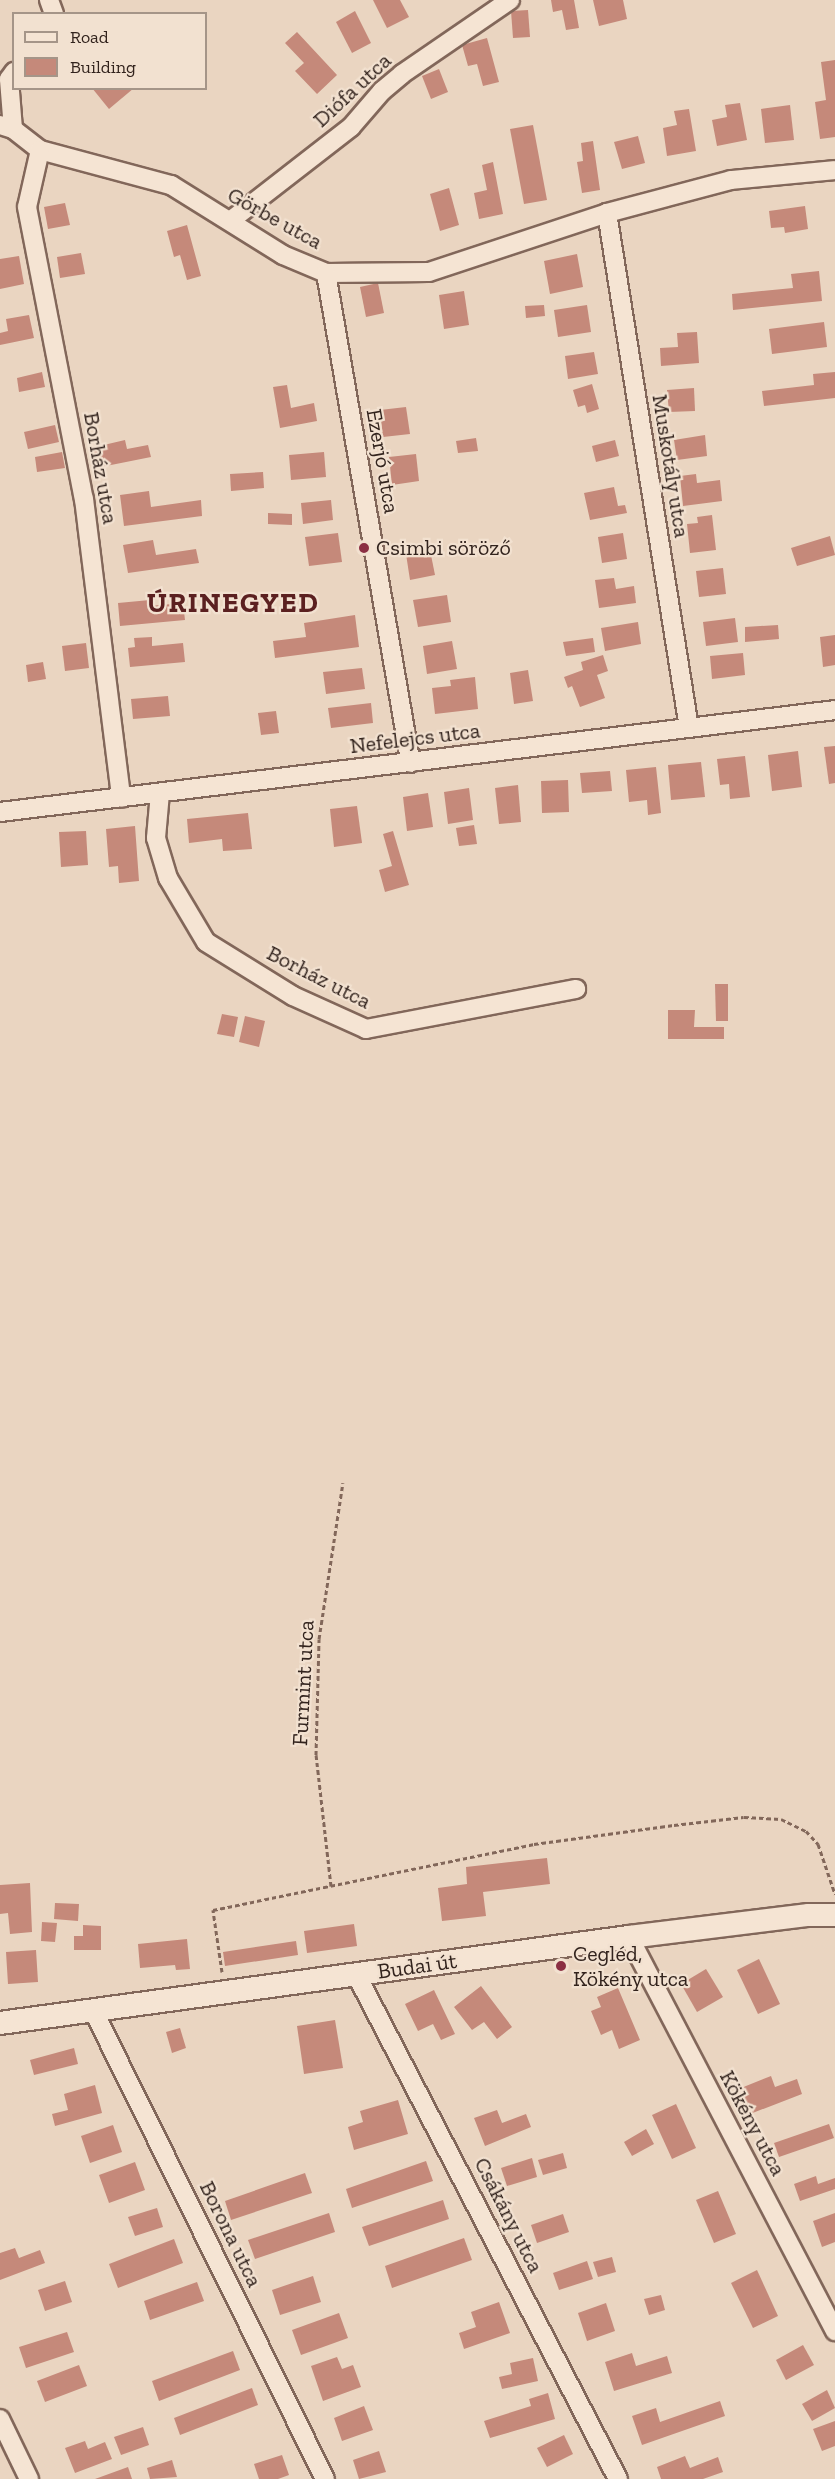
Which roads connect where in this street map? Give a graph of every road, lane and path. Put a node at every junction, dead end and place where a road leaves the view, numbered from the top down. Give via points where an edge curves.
1 (510, 0) edge
2 (12, 75) edge
3 (7, 127) edge
4 (40, 150) junction
5 (835, 170) edge
6 (607, 213) junction
7 (230, 221) junction
8 (326, 273) junction
9 (835, 710) edge
10 (689, 728) junction
11 (411, 763) junction
12 (160, 793) junction
13 (121, 798) junction
14 (0, 812) edge
15 (576, 989) dead end
16 (344, 1483) dead end
17 (331, 1886) junction
18 (835, 1894) edge
19 (835, 1915) edge
20 (629, 1937) junction
21 (356, 1974) junction
22 (225, 1992) junction
23 (93, 2010) junction
24 (0, 2023) edge
25 (835, 2331) edge
26 (0, 2419) edge
27 (29, 2479) edge
28 (325, 2479) edge
29 (618, 2479) edge

1 - 7 street, Diófa utca via 402,74 351,127
2 - 3 street
3 - 4 street, Görbe utca
4 - 7 street, Görbe utca via 171,186
4 - 13 street, Borház utca via 27,207 84,499
5 - 6 street, Görbe utca via 730,180
6 - 8 street, Görbe utca via 429,272
6 - 10 street, Muskotály utca
7 - 8 street, Görbe utca via 283,255
8 - 11 street, Ezerjó utca
9 - 10 street, Nefelejcs utca
10 - 11 street, Nefelejcs utca
11 - 12 street, Nefelejcs utca
12 - 13 street, Nefelejcs utca
12 - 15 street, Borház utca via 156,838 168,878 206,942 293,996 366,1029
13 - 14 street, Nefelejcs utca
16 - 17 path, Furmint utca via 319,1639 316,1755
17 - 18 path via 534,1844 744,1817 781,1819 806,1831 818,1844
17 - 22 path via 213,1910
19 - 20 street, Budai út
20 - 21 street, Budai út
20 - 25 street, Kökény utca
21 - 22 street, Budai út
21 - 29 street, Csákány utca
22 - 23 street, Budai út
23 - 24 street, Budai út
23 - 28 street, Borona utca
26 - 27 street

